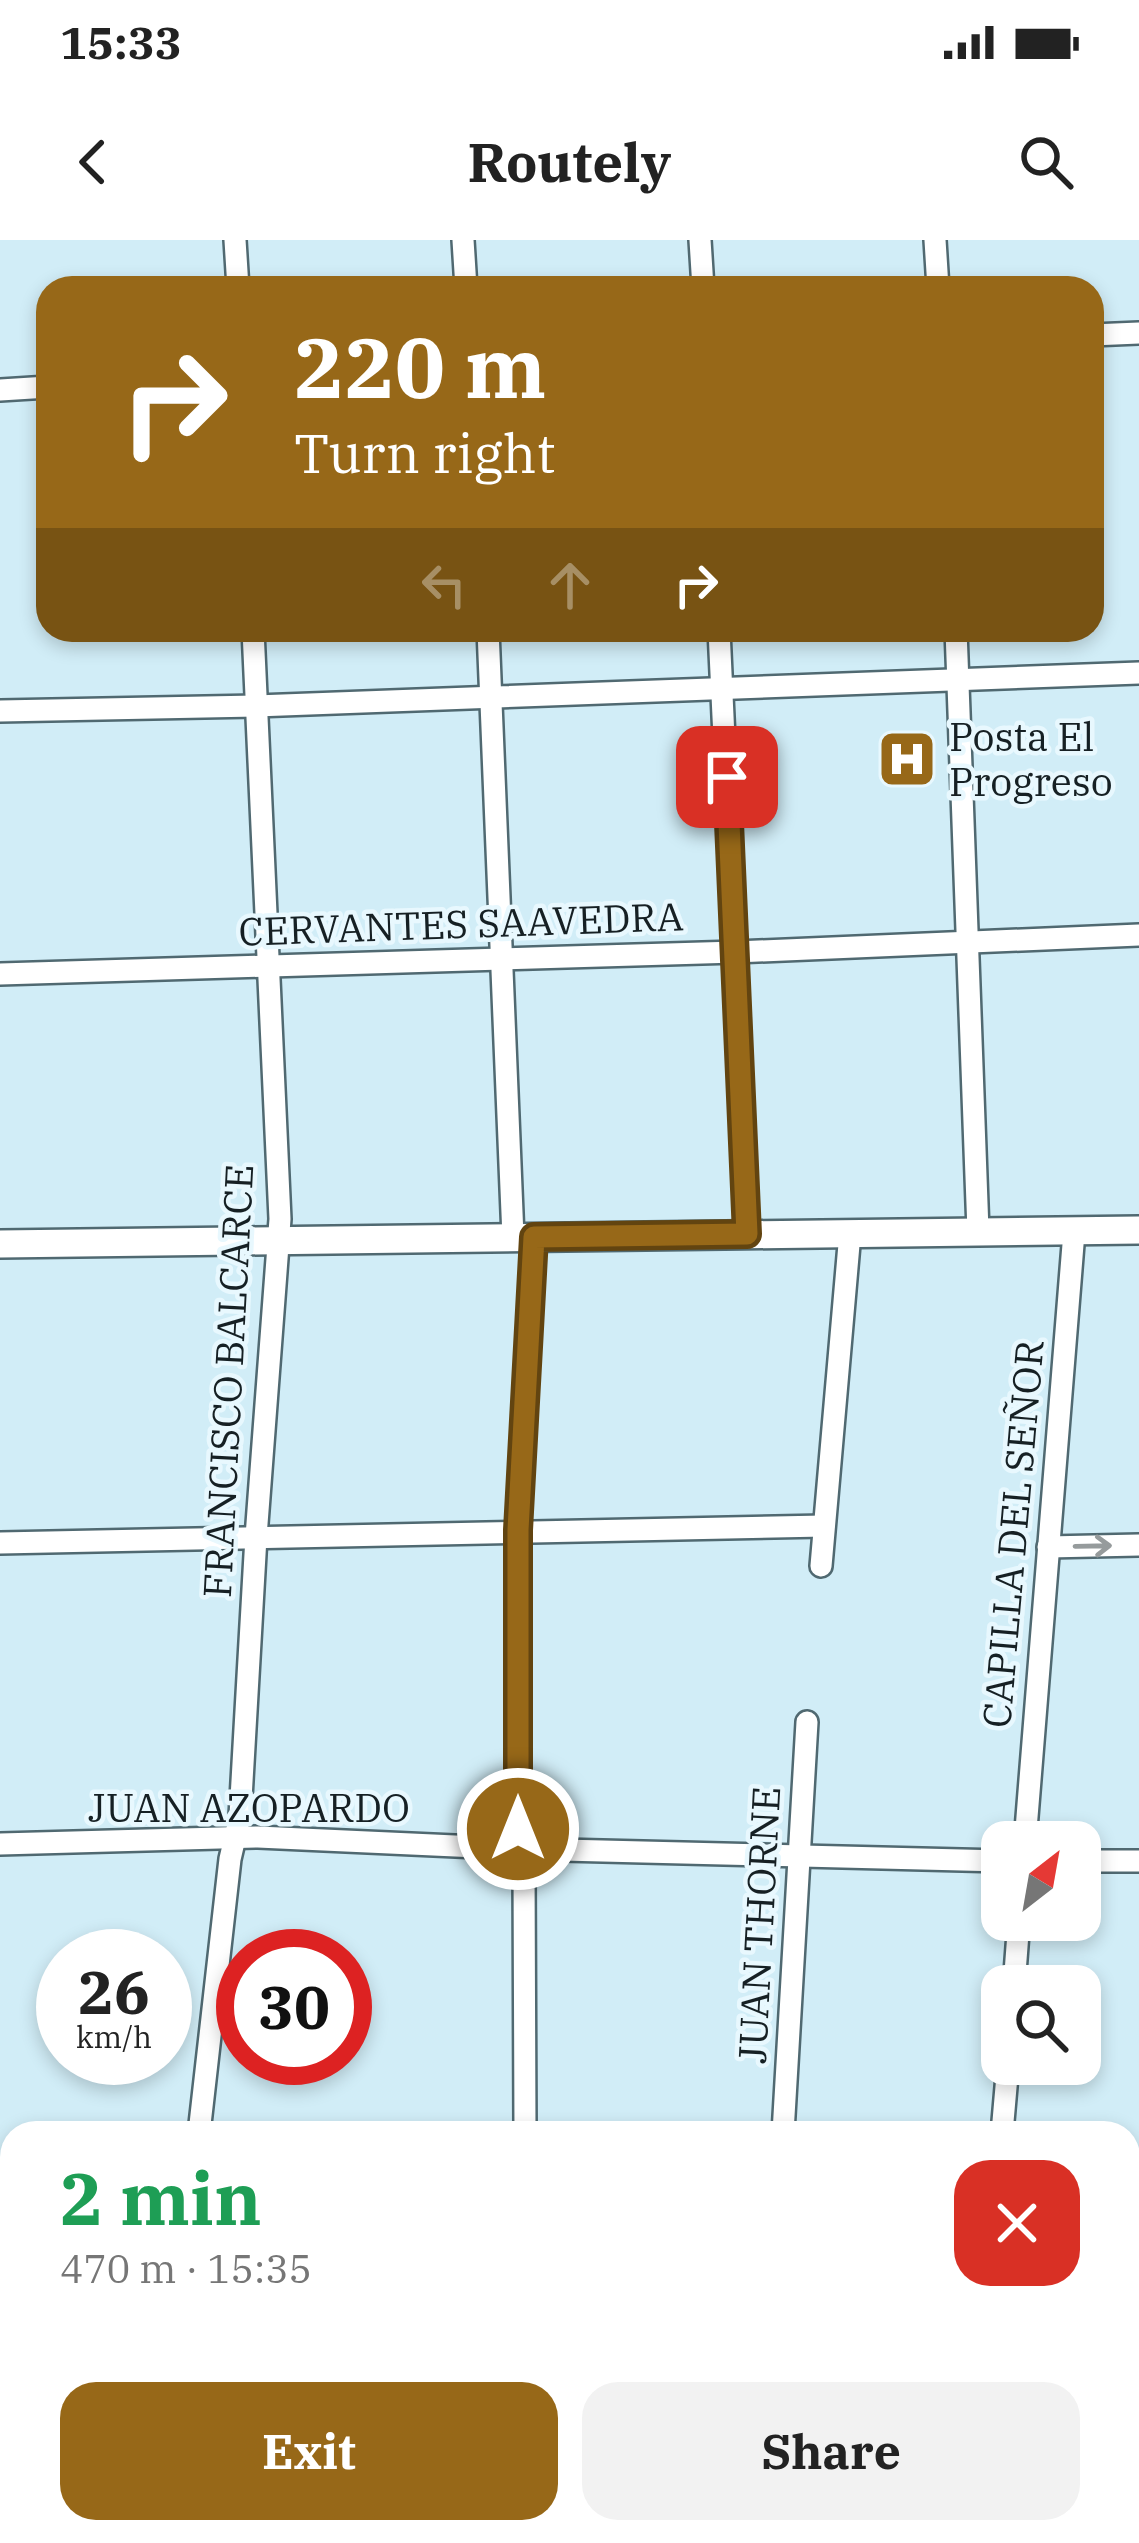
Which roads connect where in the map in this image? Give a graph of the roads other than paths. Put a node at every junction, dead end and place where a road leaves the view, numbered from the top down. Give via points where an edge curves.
1 (236, 240) edge
2 (463, 240) edge
3 (700, 240) edge
4 (935, 240) edge
5 (238, 276) edge
6 (465, 276) edge
7 (702, 276) edge
8 (937, 276) edge
9 (1139, 333) edge
10 (1104, 334) edge
11 (36, 388) edge
12 (0, 390) edge
13 (253, 642) edge
14 (489, 642) edge
15 (720, 642) edge
16 (956, 642) edge
17 (1139, 673) edge
18 (958, 680) junction
19 (722, 689) junction
20 (492, 697) junction
21 (256, 706) junction
22 (0, 711) edge
23 (1139, 935) edge
24 (968, 941) junction
25 (736, 952) junction
26 (502, 960) junction
27 (269, 965) junction
28 (0, 974) edge
29 (1139, 1230) edge
30 (978, 1231) junction
31 (1074, 1232) junction
32 (850, 1233) junction
33 (747, 1234) junction
34 (524, 1237) junction
35 (278, 1240) junction
36 (0, 1244) edge
37 (824, 1526) junction
38 (518, 1530) junction
39 (256, 1537) junction
40 (0, 1543) edge
41 (1139, 1545) edge
42 (1048, 1547) junction
43 (821, 1565) dead end
44 (807, 1722) dead end
45 (1027, 1821) edge
46 (235, 1839) junction
47 (0, 1844) edge
48 (522, 1850) junction
49 (798, 1857) junction
50 (981, 1861) edge
51 (1101, 1861) edge
52 (1139, 1861) edge
53 (1006, 2085) edge
54 (200, 2121) edge
55 (526, 2121) edge
56 (784, 2121) edge
57 (1003, 2121) edge

1 - 5 street
2 - 6 street
3 - 7 street
4 - 8 street
9 - 10 street
11 - 12 street
13 - 21 street, FRANCISCO BALCARCE
14 - 20 street
15 - 19 street
16 - 18 street
17 - 18 street
18 - 19 street
18 - 24 street
19 - 20 street
19 - 25 street
20 - 21 street
20 - 26 street
21 - 22 street
21 - 27 street, FRANCISCO BALCARCE
23 - 24 street, CERVANTES SAAVEDRA
24 - 25 street, CERVANTES SAAVEDRA
24 - 30 street
25 - 26 street, CERVANTES SAAVEDRA
25 - 33 street
26 - 27 street, CERVANTES SAAVEDRA
26 - 34 street
27 - 28 street, CERVANTES SAAVEDRA
27 - 35 street, FRANCISCO BALCARCE
29 - 31 street
30 - 31 street
30 - 32 street
31 - 42 street, CAPILLA DEL SEÑOR
32 - 33 street
32 - 37 street
33 - 34 street
34 - 35 street
34 - 38 street
35 - 36 street
35 - 39 street, FRANCISCO BALCARCE
37 - 38 street
37 - 43 street
38 - 39 street
38 - 48 street
39 - 40 street
39 - 46 street, FRANCISCO BALCARCE
42 -> 41 street
42 - 45 street, CAPILLA DEL SEÑOR
44 - 49 street, JUAN THORNE
46 - 47 street, JUAN AZOPARDO
46 - 48 street, JUAN AZOPARDO
46 - 54 street, FRANCISCO BALCARCE
48 - 49 street, JUAN AZOPARDO
48 - 55 street
49 - 50 street, JUAN AZOPARDO
49 - 56 street, JUAN THORNE
51 - 52 street
53 - 57 street

